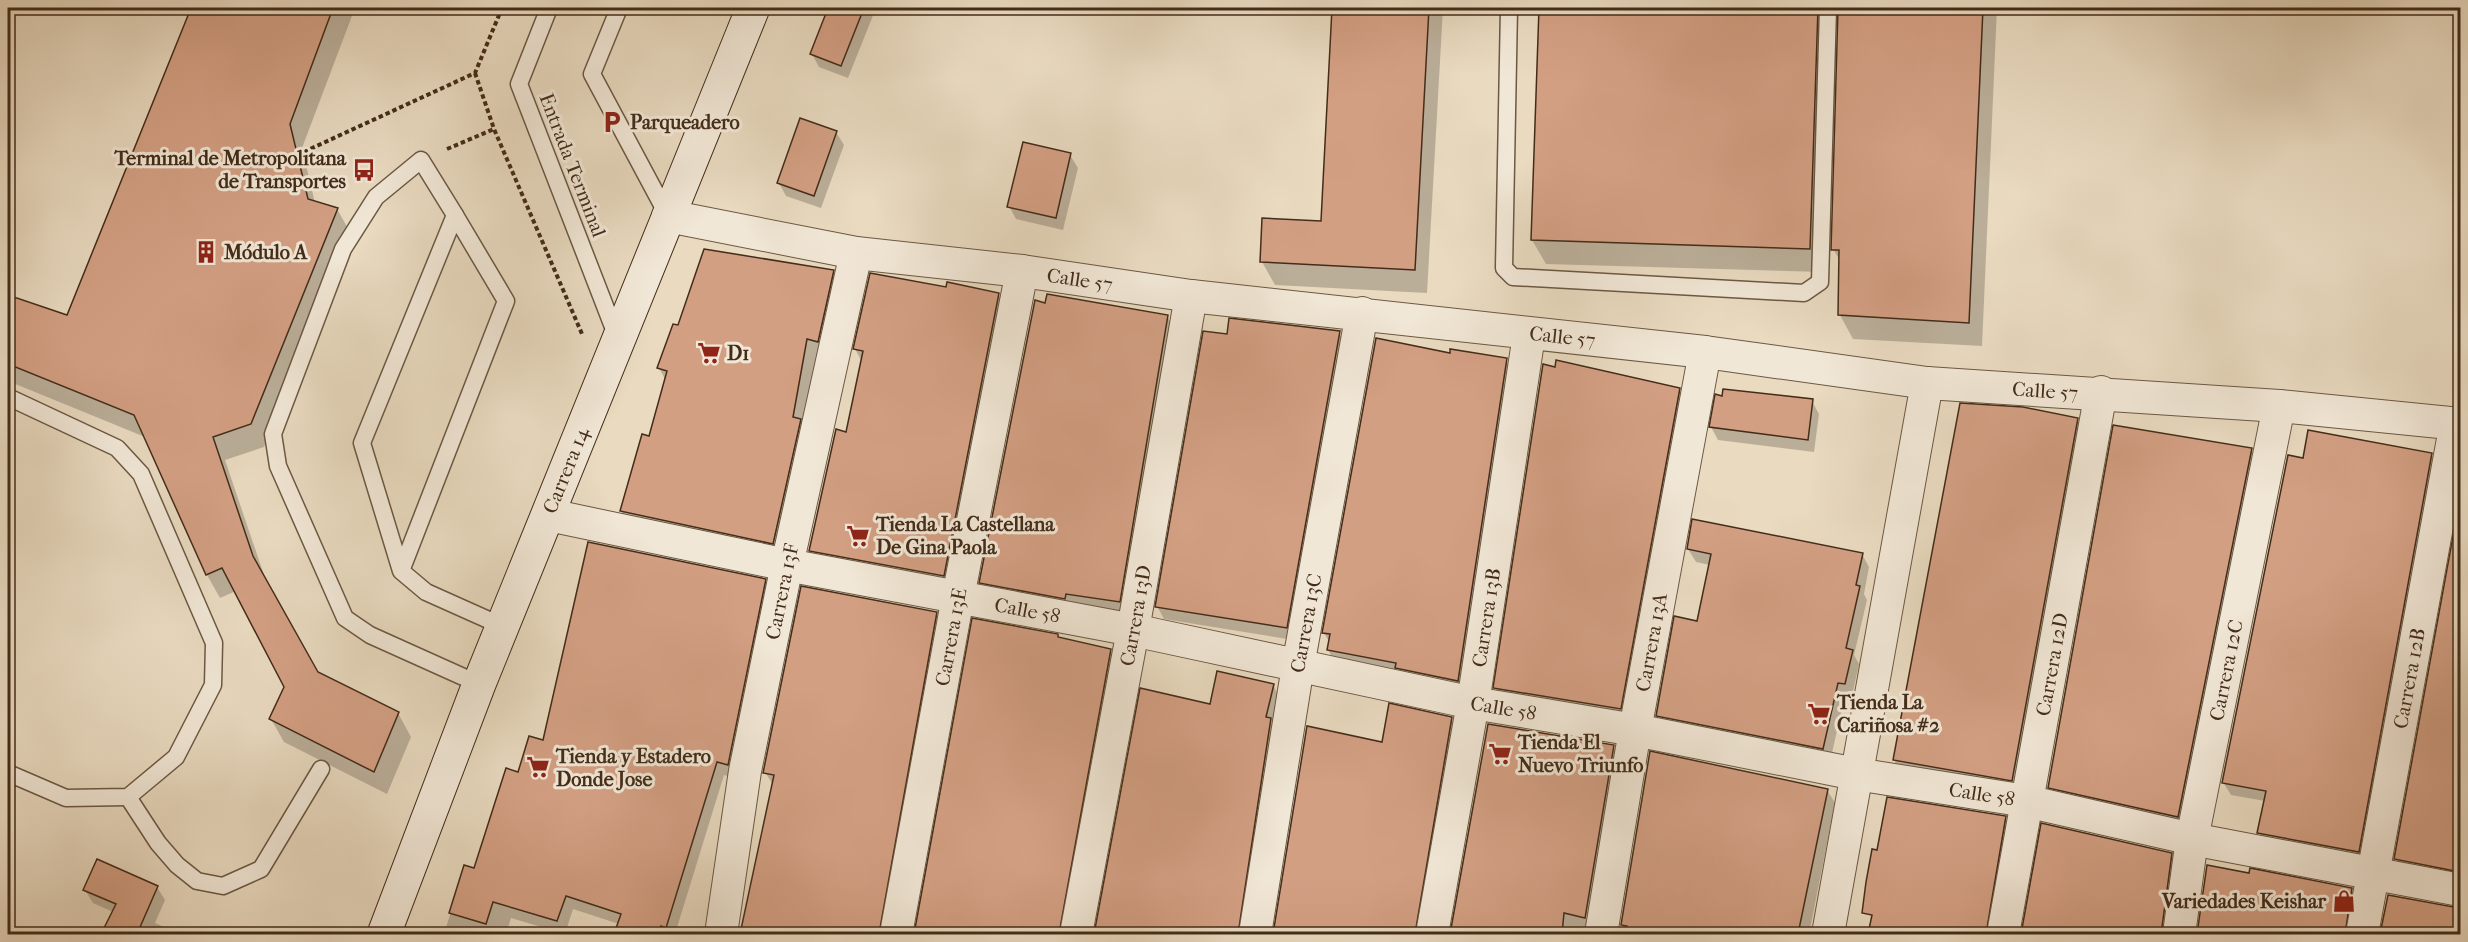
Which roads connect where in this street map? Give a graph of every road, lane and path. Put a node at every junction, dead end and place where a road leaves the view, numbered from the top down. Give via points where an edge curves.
1 (502, 8) edge
2 (549, 8) edge
3 (619, 8) edge
4 (753, 8) edge
5 (1509, 8) edge
6 (1828, 8) edge
7 (475, 73) junction
8 (494, 129) junction
9 (297, 155) dead end
10 (421, 160) junction
11 (455, 215) junction
12 (668, 216) junction
13 (856, 253) junction
14 (1022, 271) junction
15 (1191, 296) junction
16 (1362, 313) junction
17 (1529, 335) junction
18 (618, 338) junction
19 (1705, 352) junction
20 (601, 379) junction
21 (1928, 383) junction
22 (2101, 392) junction
23 (8, 397) edge
24 (2279, 406) junction
25 (2458, 424) edge
26 (549, 515) junction
27 (787, 565) junction
28 (402, 571) junction
29 (958, 597) junction
30 (502, 626) junction
31 (1133, 630) junction
32 (1298, 666) junction
33 (479, 684) junction
34 (1473, 703) junction
35 (1635, 730) junction
36 (321, 770) dead end
37 (8, 773) edge
38 (1856, 774) junction
39 (128, 797) junction
40 (2026, 801) junction
41 (2192, 839) junction
42 (2373, 871) junction
43 (2460, 890) edge
44 (384, 934) edge
45 (721, 934) edge
46 (897, 934) edge
47 (1076, 934) edge
48 (1255, 934) edge
49 (1432, 934) edge
50 (1601, 934) edge
51 (1828, 934) edge
52 (2003, 934) edge
53 (2179, 934) edge
54 (2362, 934) edge

1 - 7 path
2 - 18 lane, Entrada Terminal via 519,84
3 - 12 lane via 592,74
4 - 12 main road, Carrera 14
5 - 6 lane via 1504,268 1507,273 1514,277 1804,293 1820,282
7 - 8 path
7 - 9 path
8 - 10 path
8 - 20 path
10 - 11 lane
10 - 33 lane via 376,197 343,249 273,434 278,466 345,618 370,635
11 - 28 lane via 362,443
11 - 28 lane via 506,301
12 - 13 street, Calle 57
12 - 18 main road, Carrera 14
13 - 14 street, Calle 57
13 - 27 street, Carrera 13F
14 - 15 street, Calle 57
14 - 29 street, Carrera 13E
15 - 16 street, Calle 57
15 - 31 street, Carrera 13D
16 - 17 street, Calle 57
16 - 32 street, Carrera 13C
17 - 19 street, Calle 57
17 - 34 street, Carrera 13B
18 - 20 main road, Carrera 14
19 - 21 street, Calle 57
19 - 35 street, Carrera 13A
20 - 26 main road, Carrera 14
21 - 22 street, Calle 57
21 - 38 street
22 - 24 street, Calle 57
22 - 40 street, Carrera 12D
23 - 39 lane via 117,448 141,474 214,643 213,685 176,757
24 - 25 street, Calle 57
24 - 41 street, Carrera 12C
25 - 42 street, Carrera 12B
26 - 27 street, Calle 58
26 - 30 main road, Carrera 14
27 - 29 street, Calle 58
27 - 45 street, Carrera 13F via 745,771
28 - 30 lane via 426,592
29 - 31 street, Calle 58
29 - 46 street, Carrera 13E
30 - 33 main road, Carrera 14
31 - 32 street, Calle 58
31 - 47 street, Carrera 13D
32 - 34 street, Calle 58
32 - 48 street, Carrera 13C
33 - 44 main road, Carrera 14
34 - 35 street, Calle 58
34 - 49 street, Carrera 13B
35 - 38 street, Calle 58
35 - 50 street, Carrera 13A
36 - 39 lane via 261,869 223,886 197,881 177,865
37 - 39 lane via 66,798
38 - 40 street, Calle 58
38 - 51 street
40 - 41 street, Calle 58
40 - 52 street, Carrera 12D
41 - 42 street, Calle 58
41 - 53 street, Carrera 12C
42 - 43 street, Calle 58
42 - 54 street, Carrera 12B

